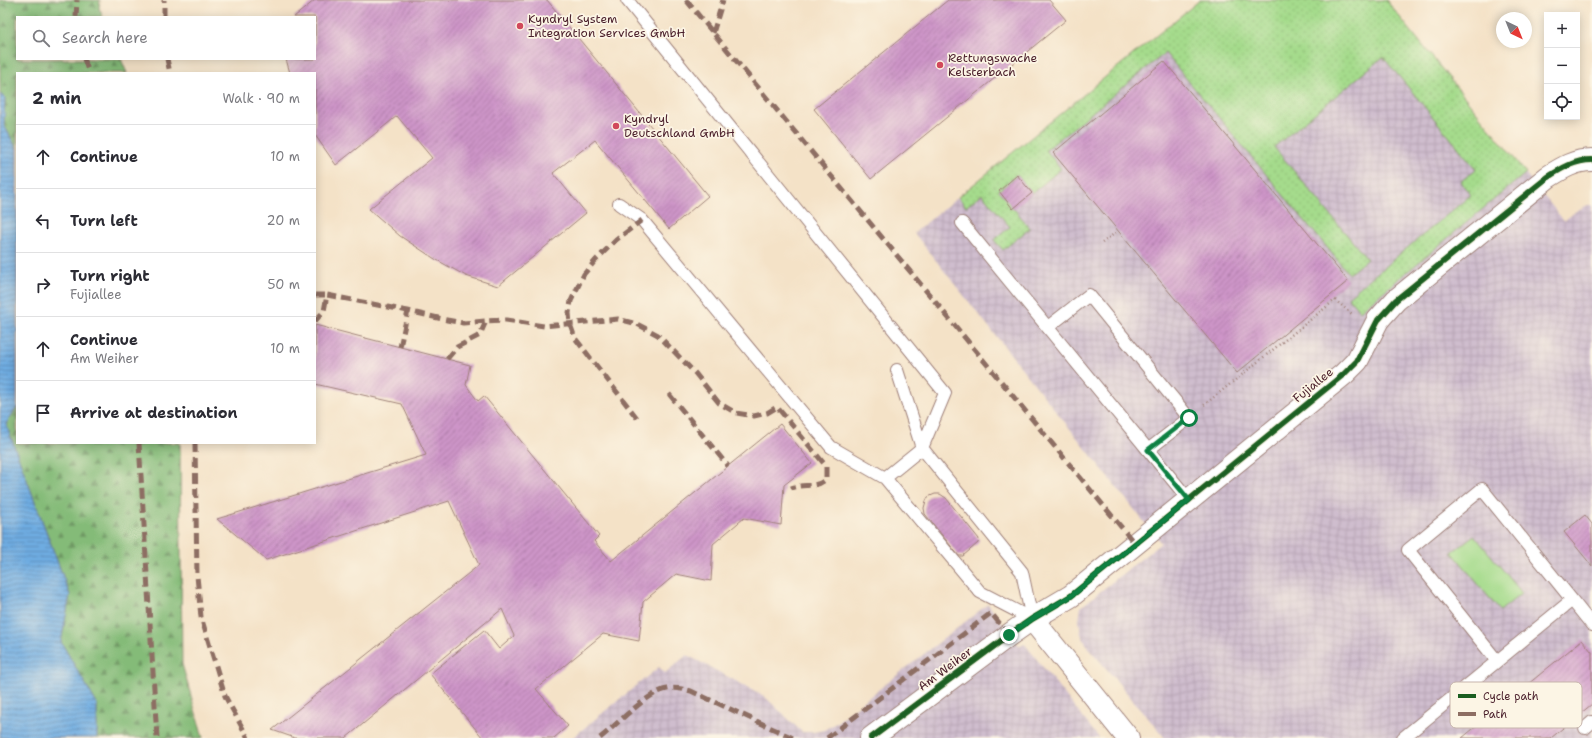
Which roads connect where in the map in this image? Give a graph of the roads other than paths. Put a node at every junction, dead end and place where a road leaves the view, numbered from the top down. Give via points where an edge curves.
1 (627, 0) edge
2 (1592, 160) edge
3 (619, 204) dead end
4 (962, 222) dead end
5 (1048, 328) junction
6 (897, 370) dead end
7 (922, 448) junction
8 (1148, 450) junction
9 (885, 478) junction
10 (1189, 500) junction
11 (1572, 600) junction
12 (1032, 619) junction
13 (1592, 625) edge
14 (1497, 661) junction
15 (1471, 682) edge
16 (1450, 700) edge
17 (871, 738) edge
18 (1128, 738) edge
19 (1403, 738) edge

1 - 7 lane via 944,393
2 - 10 street, Fujiallee via 1566,166 1548,177 1396,300 1378,320 1357,360 1344,374
3 - 9 lane via 642,220 831,447
4 - 5 lane
5 - 8 lane
5 - 8 lane via 1088,294 1189,418
6 - 7 lane
7 - 9 lane
7 - 12 lane via 1022,572
8 - 10 lane
9 - 12 lane via 980,592
10 - 12 street, Fujiallee via 1071,596
11 - 13 lane
11 - 14 lane
11 - 14 lane via 1482,489 1408,550
12 - 17 street, Am Weiher
12 - 18 street
14 - 15 lane
16 - 19 lane

